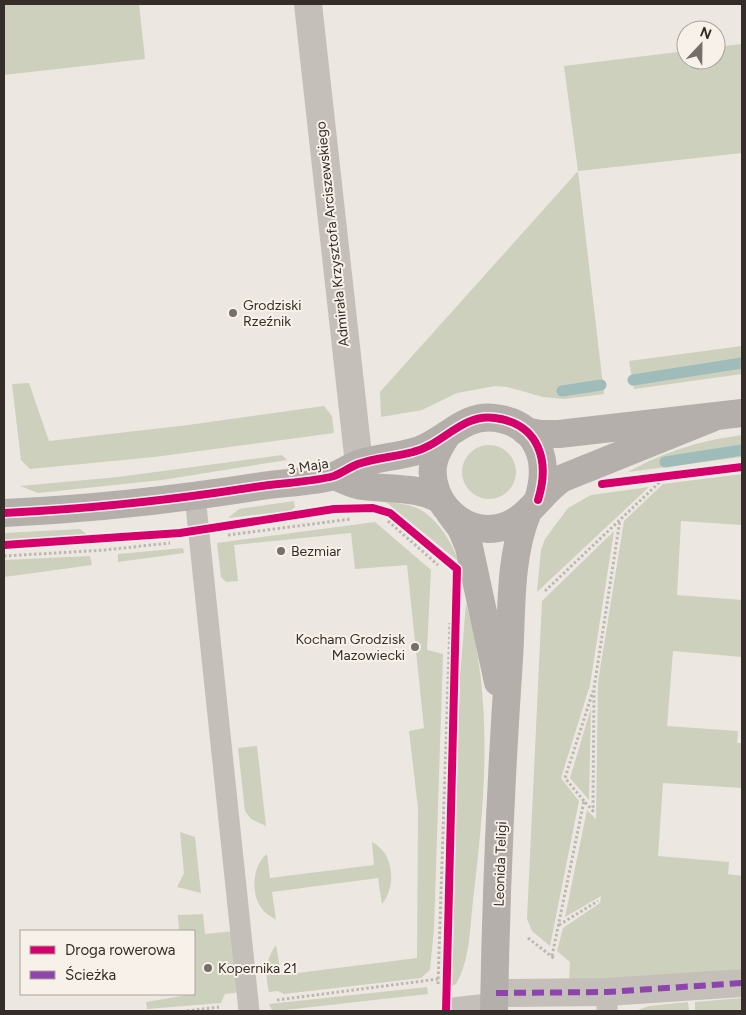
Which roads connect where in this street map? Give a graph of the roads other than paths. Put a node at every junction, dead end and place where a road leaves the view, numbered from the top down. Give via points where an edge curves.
1 (308, 4) edge
2 (742, 413) edge
3 (712, 418) junction
4 (525, 431) junction
5 (447, 435) junction
6 (359, 464) junction
7 (334, 476) junction
8 (195, 496) junction
9 (444, 506) junction
10 (532, 507) junction
11 (4, 513) edge
12 (505, 718) junction
13 (742, 982) edge
14 (607, 1002) edge
15 (495, 1003) edge
16 (249, 1008) edge
17 (456, 1011) edge

1 - 6 street, Admirała Krzysztofa Arciszewskiego
2 - 3 street, 3 Maja
3 - 4 street, 3 Maja via 559,434
3 - 10 street, 3 Maja via 563,478 549,487
4 - 5 street, 3 Maja via 494,417 476,418 460,424
4 - 10 street, 3 Maja via 542,454 544,470
5 - 6 street, 3 Maja via 414,452
5 - 9 street, 3 Maja via 433,466 434,483
6 - 7 street, 3 Maja
7 - 8 street, 3 Maja
7 - 9 street, 3 Maja via 361,486 422,492
8 - 11 street, 3 Maja
8 - 16 lane
9 - 10 street, 3 Maja via 463,522 480,528 497,528 513,523
9 - 12 street, Leonida Teligi via 461,528 469,547
10 - 12 street, Leonida Teligi via 519,539
12 - 15 street, Leonida Teligi
13 - 14 street
14 - 15 street
15 - 17 street

